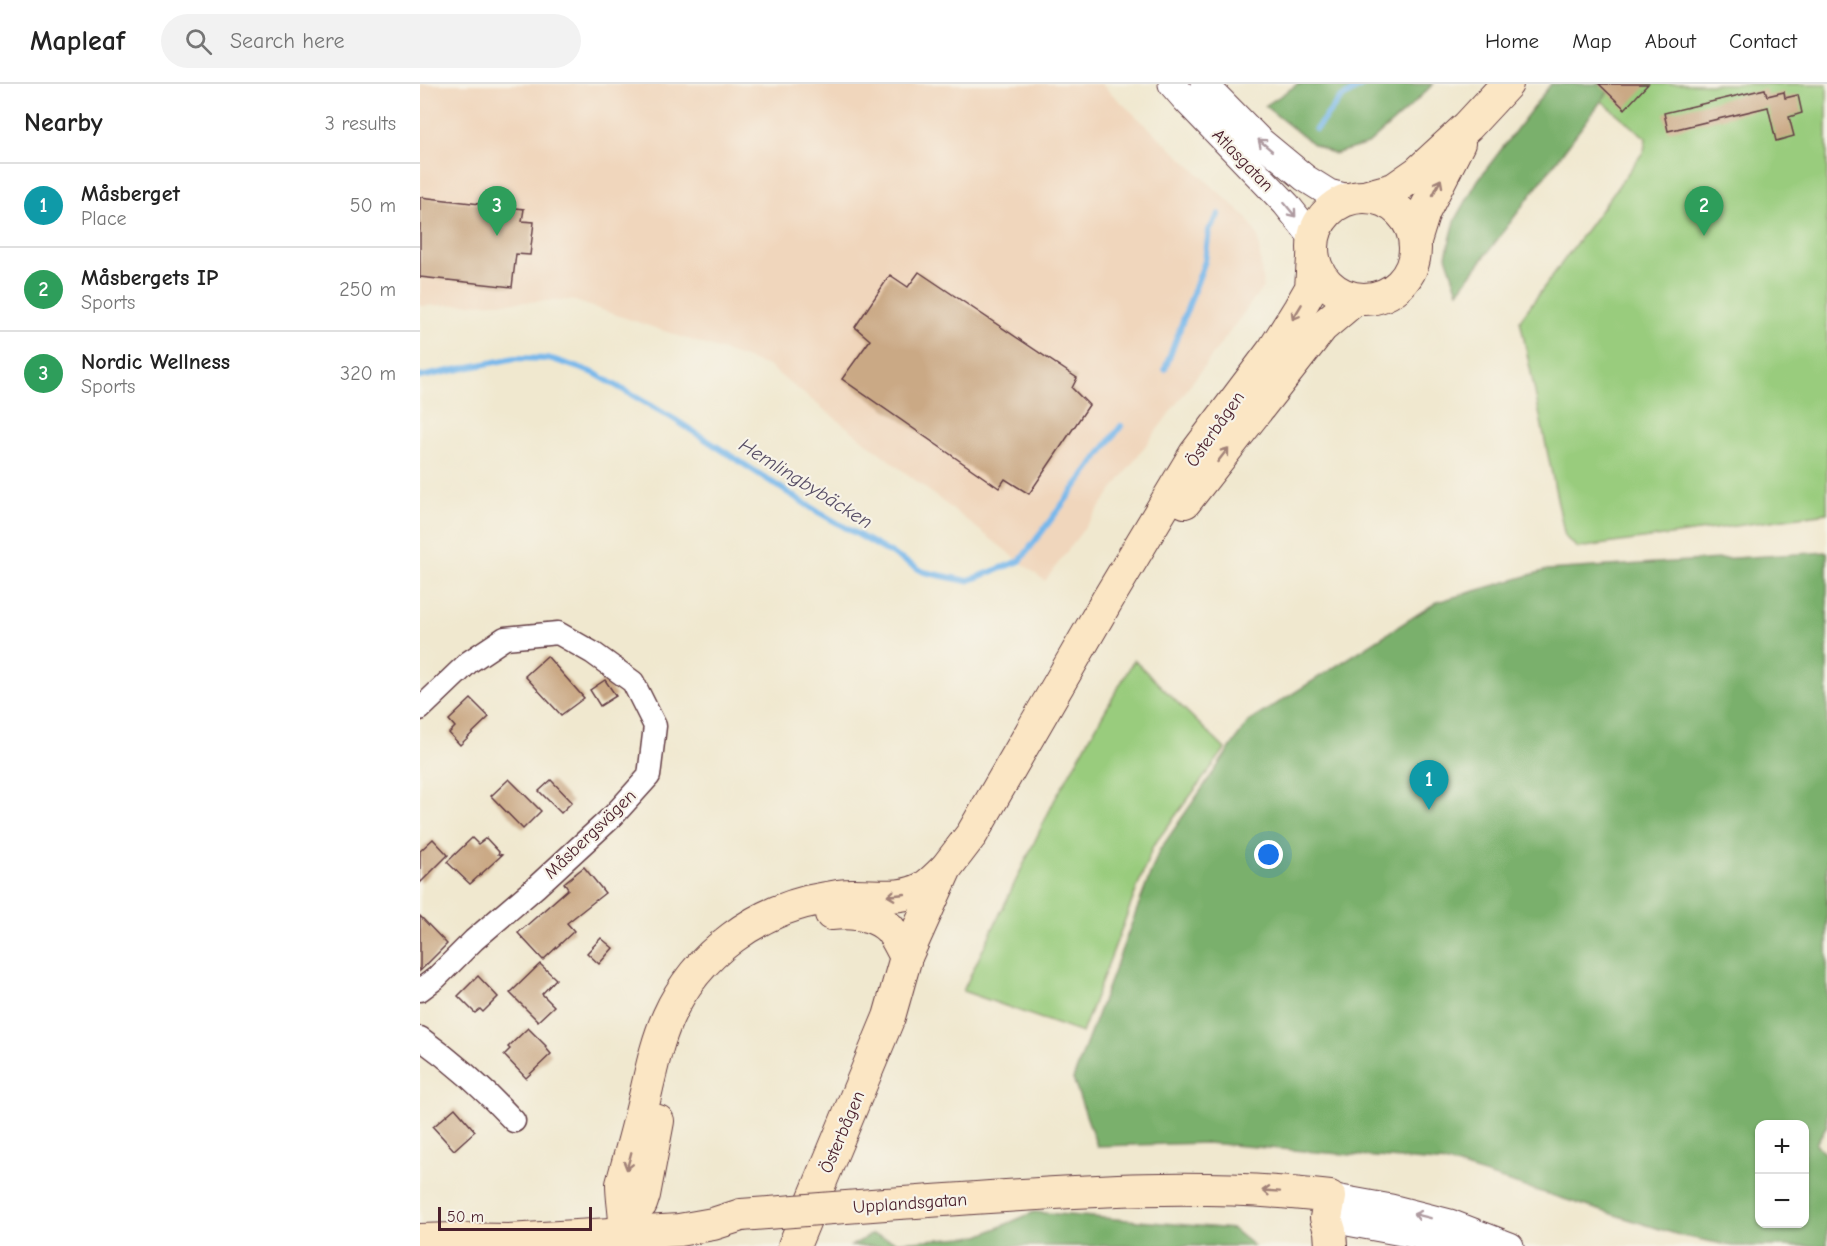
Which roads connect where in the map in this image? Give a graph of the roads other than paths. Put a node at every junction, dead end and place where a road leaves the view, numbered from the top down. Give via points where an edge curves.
1 (1172, 84) edge
2 (1204, 84) edge
3 (1507, 84) edge
4 (1468, 126) junction
5 (1358, 197) junction
6 (1415, 241) junction
7 (1313, 248) junction
8 (1354, 299) junction
9 (1108, 599) junction
10 (420, 709) edge
11 (972, 834) junction
12 (946, 868) junction
13 (906, 957) junction
14 (420, 990) edge
15 (889, 1017) junction
16 (420, 1038) edge
17 (514, 1121) dead end
18 (1329, 1221) edge
19 (626, 1225) junction
20 (420, 1240) edge
21 (1504, 1244) edge
22 (794, 1246) edge
23 (1310, 1246) edge

1 -> 7 street, Atlasgatan via 1286,204
5 -> 2 street, Atlasgatan via 1329,193 1305,178 1259,140
3 - 4 main road
4 - 5 main road via 1394,189
6 -> 4 main road via 1424,212
5 - 6 main road via 1386,201 1401,212 1411,225
5 - 7 main road via 1332,207 1319,221
6 - 8 main road via 1410,273 1400,285 1379,298
7 - 8 main road via 1319,275 1332,289
7 -> 9 main road, Österbågen via 1311,288 1299,309 1195,454
9 -> 8 main road, Österbågen via 1322,327
9 - 11 main road, Österbågen
10 - 14 street, Måsbergsvägen via 470,662 505,638 558,633 633,682 655,726 648,777 613,816
11 - 12 main road, Österbågen
11 - 15 main road, Österbågen via 961,874 920,964
12 - 13 main road, Österbågen
12 -> 19 main road via 925,886 907,894 848,895 809,901 769,915 710,956 686,985 657,1046 622,1184
13 - 15 main road, Österbågen
13 - 19 main road via 891,930 864,915 849,912 812,915 775,930 721,969 700,994 672,1051 646,1189
15 - 22 main road, Österbågen
16 - 17 street via 486,1090
18 - 19 main road, Upplandsgatan, bridge via 1079,1192 741,1215 712,1212
18 - 21 street via 1445,1240
18 - 23 main road via 1317,1229
19 - 20 main road, Upplandsgatan via 508,1240

